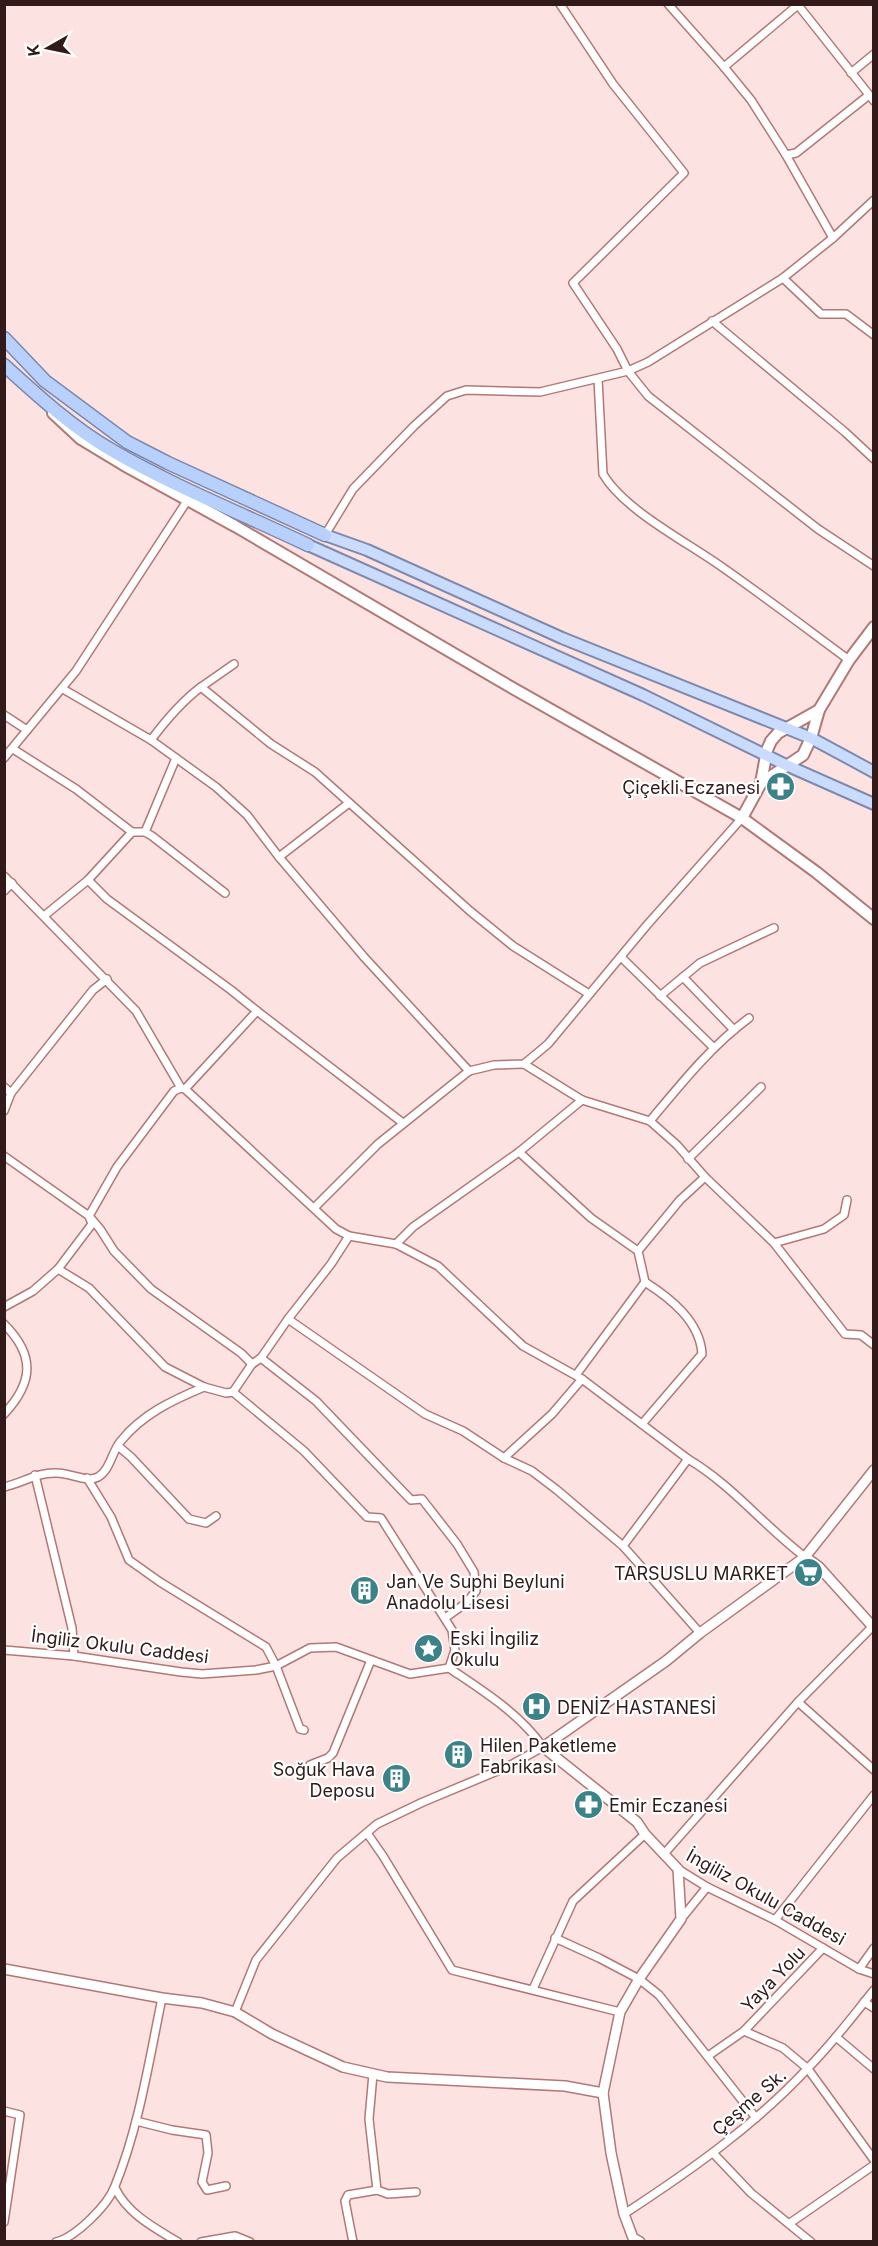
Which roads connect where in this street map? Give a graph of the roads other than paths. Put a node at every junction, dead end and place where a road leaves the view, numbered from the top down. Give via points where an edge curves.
1 (560, 4) edge
2 (668, 4) edge
3 (799, 5) edge
4 (873, 54) edge
5 (724, 67) junction
6 (851, 73) junction
7 (871, 98) edge
8 (786, 155) junction
9 (873, 200) edge
10 (833, 238) junction
11 (783, 278) junction
12 (712, 321) junction
13 (873, 335) edge
14 (4, 338) edge
15 (4, 365) edge
16 (628, 371) junction
17 (598, 379) junction
18 (47, 403) junction
19 (873, 459) edge
20 (187, 501) junction
21 (325, 534) junction
22 (308, 545) joint
23 (873, 566) edge
24 (873, 627) edge
25 (849, 660) junction
26 (234, 664) dead end
27 (201, 687) junction
28 (63, 689) junction
29 (819, 710) junction
30 (4, 715) edge
31 (787, 728) junction
32 (27, 730) junction
33 (812, 738) junction
34 (151, 740) junction
35 (13, 750) junction
36 (766, 756) junction
37 (4, 758) edge
38 (176, 758) junction
39 (786, 765) junction
40 (873, 772) edge
41 (761, 783) junction
42 (349, 803) junction
43 (873, 804) edge
44 (742, 818) junction
45 (132, 832) junction
46 (145, 832) junction
47 (279, 857) junction
48 (4, 876) edge
49 (88, 880) junction
50 (12, 883) junction
51 (4, 891) edge
52 (225, 893) dead end
53 (44, 916) junction
54 (873, 919) edge
55 (774, 928) dead end
56 (622, 958) junction
57 (683, 977) junction
58 (107, 979) junction
59 (589, 994) junction
60 (660, 996) junction
61 (257, 1011) junction
62 (749, 1018) dead end
63 (734, 1030) junction
64 (714, 1048) junction
65 (524, 1065) junction
66 (469, 1071) junction
67 (4, 1087) edge
68 (761, 1088) dead end
69 (183, 1089) junction
70 (11, 1094) junction
71 (582, 1100) junction
72 (4, 1111) edge
73 (650, 1121) junction
74 (404, 1123) junction
75 (519, 1152) junction
76 (4, 1156) edge
77 (688, 1159) junction
78 (705, 1177) junction
79 (847, 1200) dead end
80 (315, 1207) junction
81 (88, 1216) junction
82 (349, 1236) junction
83 (774, 1243) junction
84 (396, 1244) junction
85 (638, 1251) junction
86 (58, 1269) junction
87 (645, 1282) junction
88 (4, 1307) edge
89 (288, 1319) junction
90 (4, 1324) edge
91 (873, 1345) edge
92 (261, 1358) junction
93 (252, 1364) junction
94 (579, 1377) junction
95 (204, 1387) junction
96 (233, 1392) junction
97 (4, 1414) edge
98 (642, 1424) junction
99 (118, 1446) junction
100 (504, 1458) junction
101 (688, 1459) junction
102 (873, 1470) edge
103 (35, 1475) junction
104 (87, 1478) junction
105 (4, 1487) edge
106 (216, 1516) dead end
107 (623, 1546) junction
108 (805, 1557) junction
109 (446, 1618) junction
110 (873, 1628) edge
111 (700, 1633) junction
112 (4, 1650) edge
113 (74, 1656) junction
114 (371, 1660) junction
115 (276, 1666) junction
116 (449, 1668) junction
117 (798, 1702) junction
118 (304, 1730) dead end
119 (543, 1747) junction
120 (310, 1765) dead end
121 (873, 1770) edge
122 (873, 1795) edge
123 (366, 1833) junction
124 (645, 1834) junction
125 (664, 1854) junction
126 (678, 1869) junction
127 (707, 1887) junction
128 (681, 1919) junction
129 (775, 1920) junction
130 (555, 1938) junction
131 (823, 1948) junction
132 (873, 1948) edge
133 (4, 1969) edge
134 (859, 1969) junction
135 (873, 1974) edge
136 (639, 1979) junction
137 (532, 1989) junction
138 (873, 1990) edge
139 (162, 1998) junction
140 (864, 2002) junction
141 (873, 2008) edge
142 (235, 2012) junction
143 (620, 2012) junction
144 (744, 2031) junction
145 (836, 2037) junction
146 (708, 2056) junction
147 (808, 2069) junction
148 (873, 2069) edge
149 (373, 2074) junction
150 (603, 2093) junction
151 (4, 2111) edge
152 (756, 2118) junction
153 (136, 2121) junction
154 (713, 2153) junction
155 (873, 2160) edge
156 (873, 2165) edge
157 (226, 2186) dead end
158 (115, 2188) junction
159 (377, 2190) junction
160 (416, 2192) dead end
161 (624, 2214) junction
162 (4, 2222) edge
163 (790, 2223) junction
164 (635, 2240) edge
165 (62, 2241) edge
166 (178, 2241) edge
167 (201, 2241) edge
168 (250, 2241) edge
169 (353, 2241) edge
170 (811, 2241) edge

1 - 16 street via 613,84 684,172 573,283
2 - 5 street
3 - 5 street
3 - 6 street
4 - 6 street
5 - 8 street via 751,100
6 - 7 street
7 - 8 street via 796,153
8 - 10 street
9 - 10 street
10 - 11 street
11 - 12 street
11 - 13 street via 821,314 846,314
12 - 16 street
12 - 19 street
14 - 21 highway via 45,381 127,442
15 - 18 highway
16 - 17 street
16 - 23 street via 648,396 818,529
17 - 21 street via 540,392 466,390 447,396 353,489
17 - 25 street via 603,474 611,487
18 - 20 main road via 59,421 81,439
18 - 22 highway via 137,464
20 - 28 street
20 - 44 main road
21 - 31 main road via 562,638
22 - 36 main road via 643,695
24 - 25 main road
25 - 29 main road
26 - 27 street
27 - 34 street via 166,719
27 - 42 street via 291,758 315,772
28 - 32 street
28 - 34 street
29 - 31 main road
29 - 33 main road
30 - 32 street
31 - 33 main road
31 - 36 main road via 771,741
32 - 35 street
33 - 39 main road via 803,755
33 - 40 main road
34 - 38 street
35 - 37 street
35 - 45 street via 76,789
36 - 39 main road
36 - 41 main road
38 - 46 street
38 - 47 street via 247,815
39 - 41 main road
39 - 43 main road
41 - 44 main road
42 - 47 street
42 - 59 street via 513,946
44 - 54 main road
44 - 56 street
45 - 46 street
45 - 49 street
46 - 52 street
47 - 66 street
48 - 50 street
49 - 53 street
49 - 61 street via 107,899
50 - 51 street
50 - 53 street
53 - 58 street
55 - 57 street via 715,955
56 - 59 street
56 - 60 street
57 - 60 street
57 - 63 street
58 - 69 street via 136,1011
58 - 70 street via 93,990
59 - 65 street via 549,1044
60 - 64 street
61 - 69 street
61 - 74 street
62 - 63 street
63 - 64 street
64 - 73 street
65 - 66 street via 494,1065
65 - 71 street
66 - 74 street
67 - 70 street
68 - 77 street
69 - 80 street
69 - 81 street via 174,1091 117,1167
70 - 72 street
71 - 73 street
71 - 75 street
73 - 77 street
74 - 80 street
75 - 84 street via 413,1227
75 - 85 street via 591,1218
76 - 81 street
77 - 78 street
78 - 83 street
78 - 85 street via 680,1200
79 - 83 street via 844,1215 824,1229
80 - 82 street via 336,1229
81 - 86 street via 92,1224
81 - 93 street via 142,1281
82 - 84 street
82 - 89 street
83 - 91 street via 845,1334 861,1335
84 - 94 street via 438,1266 523,1346
85 - 87 street
86 - 88 street via 33,1291
86 - 95 street via 89,1288 165,1367
87 - 94 street
87 - 98 street via 666,1295 696,1329 702,1354
89 - 92 street
89 - 100 street via 425,1414 463,1431
90 - 97 street via 20,1340 28,1375 24,1388
92 - 93 street
92 - 109 street via 316,1401 411,1500 422,1499 458,1544 474,1572 476,1592
93 - 96 street
94 - 98 street
94 - 100 street via 552,1414
95 - 96 street
95 - 99 street via 164,1404
96 - 109 street via 304,1451 367,1517 381,1518
98 - 101 street
99 - 104 street via 105,1470 98,1477
99 - 106 street via 189,1519 206,1523
100 - 107 street via 532,1471
101 - 107 street
101 - 108 street via 721,1482
102 - 108 street
103 - 104 street via 60,1473
103 - 105 street
103 - 113 street via 72,1628
104 - 115 street via 111,1517 129,1560 266,1647
107 - 111 street
108 - 110 street via 819,1567
108 - 111 street
109 - 116 street via 453,1630 454,1650
110 - 117 street
111 - 119 street
112 - 113 street, İngiliz Okulu Caddesi
113 - 115 street, İngiliz Okulu Caddesi via 202,1674
114 - 115 street, İngiliz Okulu Caddesi via 336,1647 310,1648
114 - 116 street, İngiliz Okulu Caddesi via 410,1674
114 - 120 street via 333,1753
115 - 118 street via 300,1729
116 - 119 street, İngiliz Okulu Caddesi via 517,1717
117 - 121 street
117 - 125 street
119 - 123 street via 377,1824
119 - 124 street, İngiliz Okulu Caddesi via 637,1822
122 - 129 street
123 - 137 street via 452,1970
123 - 142 street via 337,1858 256,1959
124 - 125 street, İngiliz Okulu Caddesi
124 - 130 street via 573,1901
125 - 126 street, İngiliz Okulu Caddesi
126 - 127 street, İngiliz Okulu Caddesi
126 - 128 street
127 - 128 street
127 - 129 street, İngiliz Okulu Caddesi
128 - 136 street
129 - 131 street, İngiliz Okulu Caddesi
130 - 136 street
130 - 137 street
131 - 134 street, İngiliz Okulu Caddesi
131 - 144 street, Yaya Yolu
132 - 134 street
133 - 139 street
134 - 135 street, İngiliz Okulu Caddesi
136 - 143 street
136 - 146 street via 659,1995
137 - 143 street
138 - 140 street, Çeşme Sk.
139 - 142 street
139 - 153 street
140 - 141 street
140 - 145 street, Çeşme Sk.
142 - 149 street via 343,2067
143 - 150 street
144 - 146 street, Yaya Yolu
144 - 147 street via 783,2048
145 - 147 street, Çeşme Sk.
145 - 148 street
146 - 152 street
147 - 152 street, Çeşme Sk.
147 - 155 street
149 - 150 street via 565,2086
149 - 159 street via 369,2119
150 - 161 street
151 - 162 street via 20,2115
152 - 154 street, Çeşme Sk.
153 - 157 street via 206,2135 208,2153 202,2182 207,2190
153 - 158 street
154 - 161 street, Çeşme Sk.
154 - 163 street via 751,2193
156 - 163 street
158 - 165 street via 105,2203
158 - 166 street via 142,2221
159 - 160 street via 388,2194
159 - 169 street via 352,2193 345,2200
161 - 164 street
163 - 170 street
167 - 168 street via 235,2236

